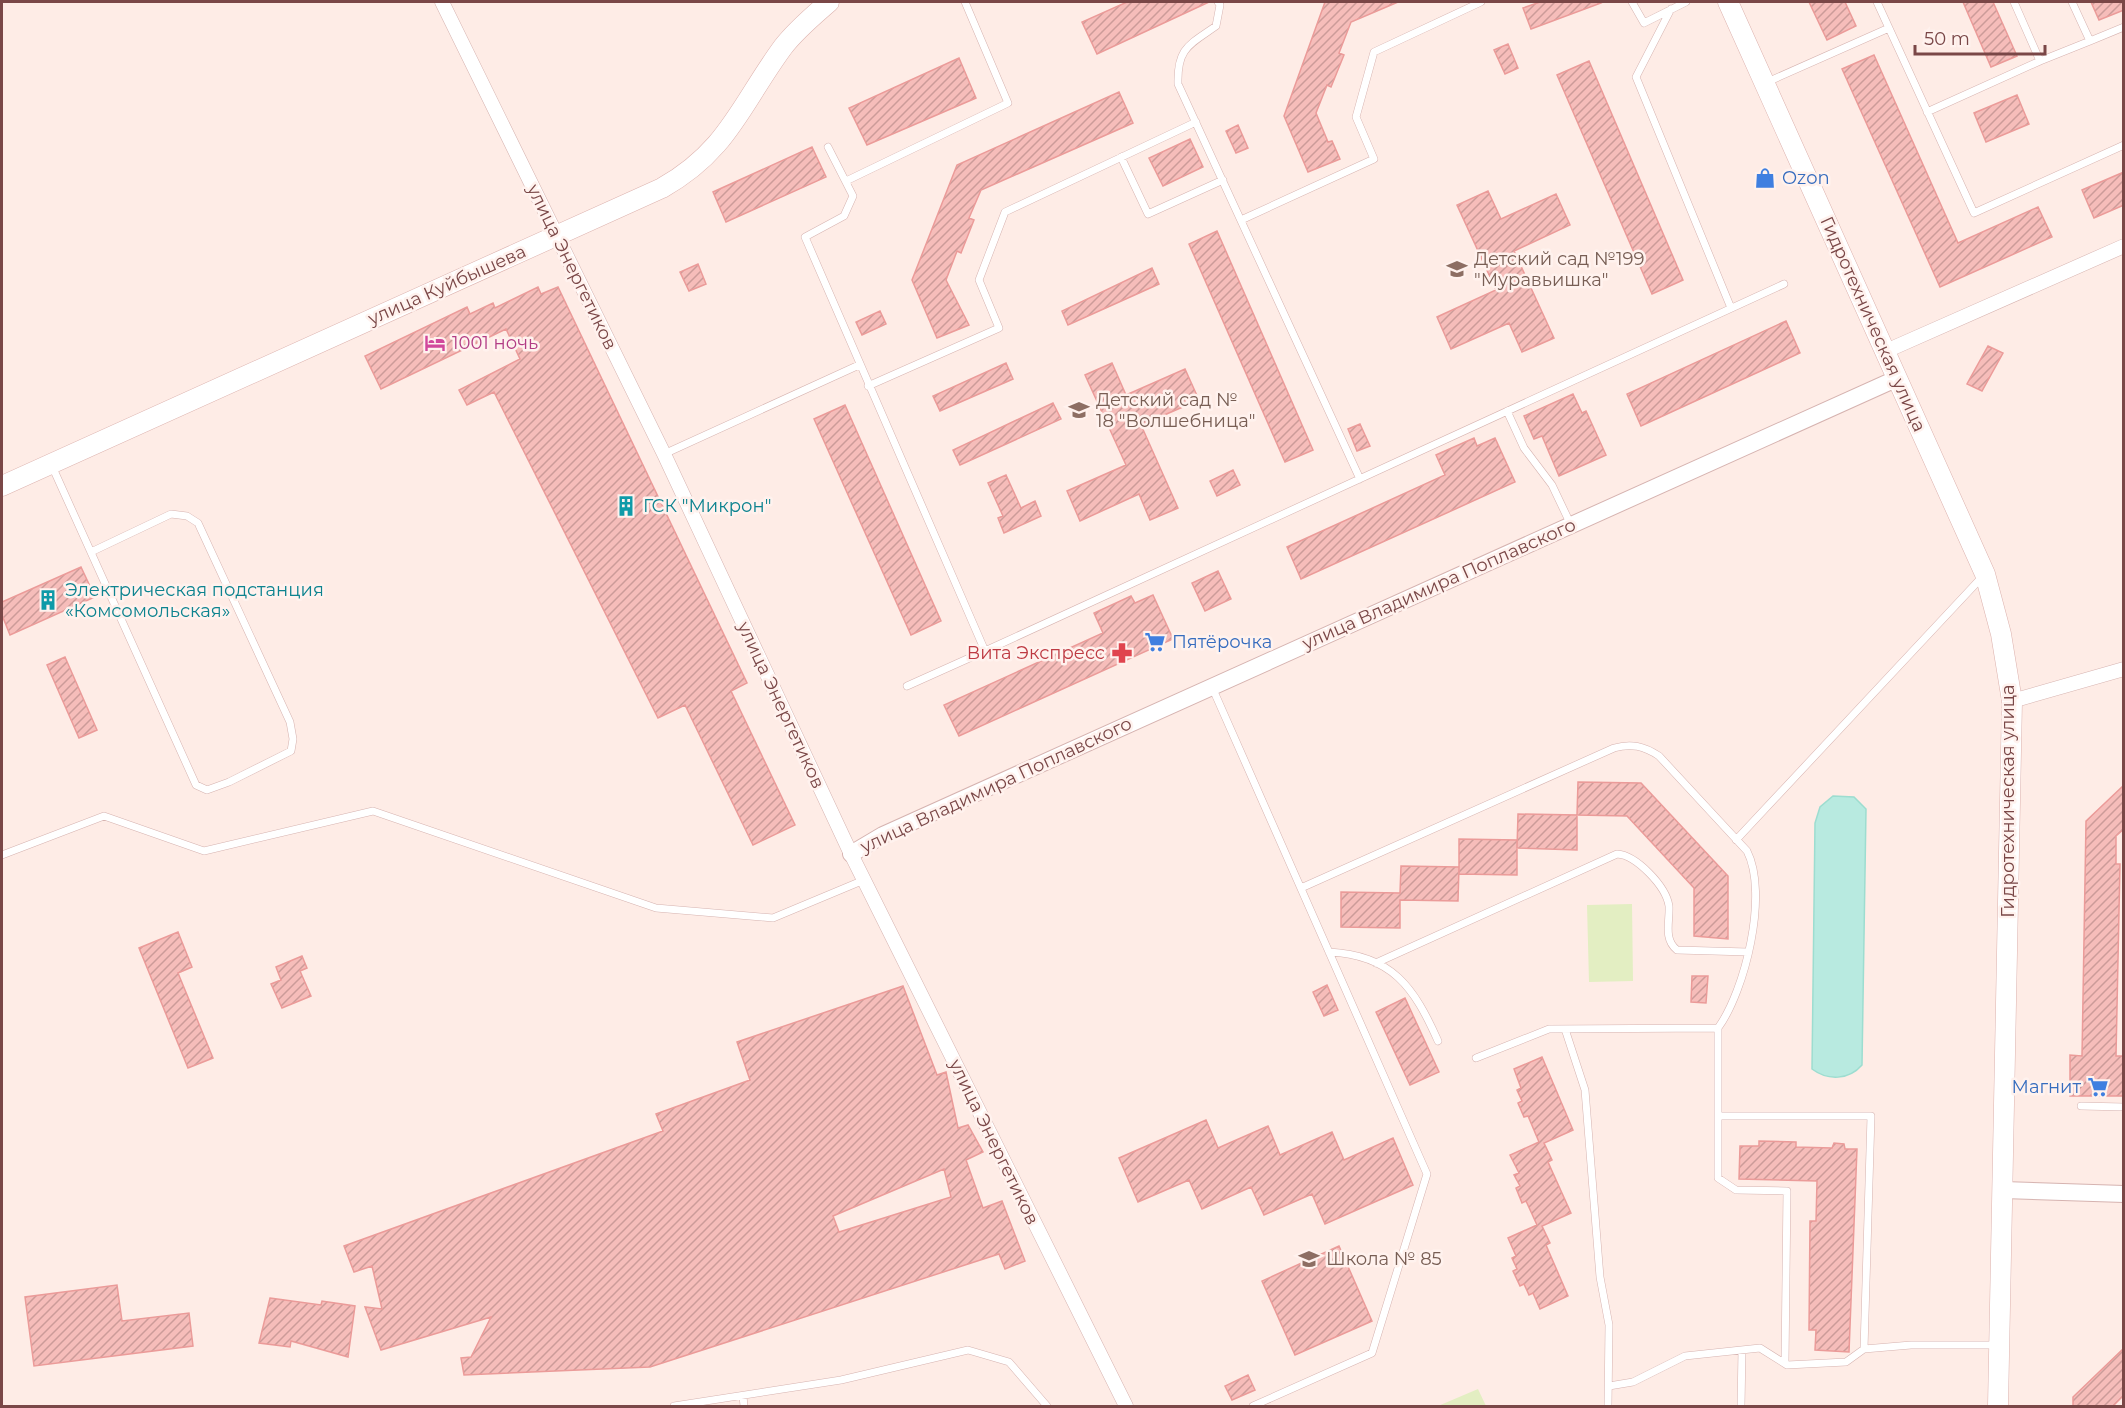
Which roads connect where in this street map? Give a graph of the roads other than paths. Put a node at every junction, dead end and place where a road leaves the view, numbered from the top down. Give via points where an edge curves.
1 (442, 2) edge
2 (829, 2) edge
3 (965, 2) edge
4 (1218, 2) edge
5 (1481, 2) edge
6 (1632, 2) edge
7 (1686, 2) edge
8 (1728, 2) edge
9 (1877, 2) edge
10 (2014, 2) edge
11 (2072, 2) edge
12 (1671, 9) junction
13 (2124, 27) edge
14 (1889, 28) junction
15 (2090, 41) junction
16 (2040, 61) junction
17 (1765, 83) junction
18 (1927, 112) junction
19 (1196, 122) junction
20 (2124, 145) edge
21 (828, 147) dead end
22 (1121, 158) junction
23 (1223, 180) junction
24 (846, 181) junction
25 (1241, 220) junction
26 (557, 235) junction
27 (2124, 246) edge
28 (1784, 284) dead end
29 (1731, 308) junction
30 (1886, 351) junction
31 (859, 365) junction
32 (1898, 378) junction
33 (868, 386) junction
34 (1507, 411) junction
35 (664, 454) junction
36 (51, 464) junction
37 (1360, 479) junction
38 (2, 486) edge
39 (1571, 525) junction
40 (91, 552) junction
41 (1985, 574) junction
42 (985, 651) junction
43 (2124, 669) edge
44 (1211, 685) junction
45 (907, 686) dead end
46 (2012, 701) junction
47 (1736, 840) junction
48 (851, 854) junction
49 (2, 855) edge
50 (864, 880) junction
51 (1301, 888) junction
52 (1329, 952) junction
53 (1748, 952) junction
54 (1376, 963) junction
55 (1718, 1028) junction
56 (1566, 1029) junction
57 (1438, 1041) dead end
58 (1476, 1058) dead end
59 (2081, 1106) dead end
60 (2124, 1107) edge
61 (1719, 1116) junction
62 (2003, 1190) junction
63 (2124, 1194) edge
64 (2000, 1346) junction
65 (1864, 1349) junction
66 (1742, 1350) junction
67 (1785, 1364) junction
68 (1609, 1386) junction
69 (743, 1396) junction
70 (674, 1407) edge
71 (744, 1407) edge
72 (1047, 1407) edge
73 (1126, 1407) edge
74 (1253, 1407) edge
75 (1608, 1407) edge
76 (1741, 1407) edge
77 (1998, 1407) edge

1 - 26 street, улица Энергетиков
2 - 26 main road, улица Куйбышева via 784,46 704,160 662,188
3 - 24 lane via 1008,103
4 - 19 lane via 1216,26 1189,45 1178,61 1178,84
5 - 25 lane via 1374,52 1356,117 1374,159
6 - 12 lane via 1644,23
7 - 12 lane
8 - 17 main road, Гидротехническая улица
9 - 14 lane
10 - 16 lane
11 - 15 lane
12 - 29 lane via 1636,77
13 - 15 lane
14 - 17 lane
14 - 18 lane
15 - 16 lane
16 - 18 lane
17 - 30 main road, Гидротехническая улица
18 - 20 lane via 1974,213
19 - 22 lane
19 - 23 lane
21 - 24 lane
22 - 23 lane via 1148,214
22 - 33 lane via 1005,212 979,280 999,328
23 - 25 lane
24 - 31 lane via 853,196 844,216 805,237
25 - 37 lane
26 - 35 street, улица Энергетиков
26 - 36 main road, улица Куйбышева
27 - 30 street
28 - 29 lane
29 - 34 lane
30 - 32 main road, Гидротехническая улица
31 - 33 lane
31 - 35 lane
32 - 39 street, улица Владимира Поплавского
32 - 41 main road, Гидротехническая улица
33 - 42 lane
34 - 37 lane
34 - 39 lane via 1524,448 1552,485
35 - 48 street, улица Энергетиков
36 - 38 main road, улица Куйбышева
36 - 40 lane
37 - 42 lane
39 - 44 street, улица Владимира Поплавского
40 - 40 lane via 196,785 207,790 230,782 291,751 290,722 198,523 187,516 171,514
41 - 46 main road, Гидротехническая улица via 2001,634
41 - 47 lane
42 - 45 lane
43 - 46 street
44 - 48 street, улица Владимира Поплавского via 884,835
44 - 51 lane
46 - 62 main road, Гидротехническая улица
47 - 51 lane via 1659,756 1631,745 1614,748
47 - 53 lane via 1751,859 1755,878
48 - 50 street, улица Энергетиков
49 - 50 lane via 104,816 204,851 373,810 656,909 773,918
50 - 73 street, улица Энергетиков
51 - 52 lane
52 - 54 lane via 1355,954
52 - 74 lane via 1427,1174 1372,1353
53 - 54 lane via 1677,950 1668,938 1669,906 1664,893 1634,860 1617,855
53 - 55 lane via 1728,1015
54 - 57 lane via 1410,987
55 - 56 lane
55 - 61 lane
56 - 58 lane via 1549,1029
56 - 68 lane via 1585,1090 1600,1278 1609,1325
59 - 60 lane
61 - 65 lane via 1871,1116
61 - 67 lane via 1718,1178 1736,1190 1787,1191
62 - 63 street
62 - 64 main road, Гидротехническая улица
64 - 65 lane
64 - 77 main road, Гидротехническая улица
65 - 67 lane via 1846,1362
66 - 67 lane via 1760,1348
66 - 68 lane via 1685,1356 1633,1382
66 - 76 lane
68 - 75 lane
69 - 70 lane
69 - 71 lane
69 - 72 lane via 842,1380 968,1350 1009,1362

